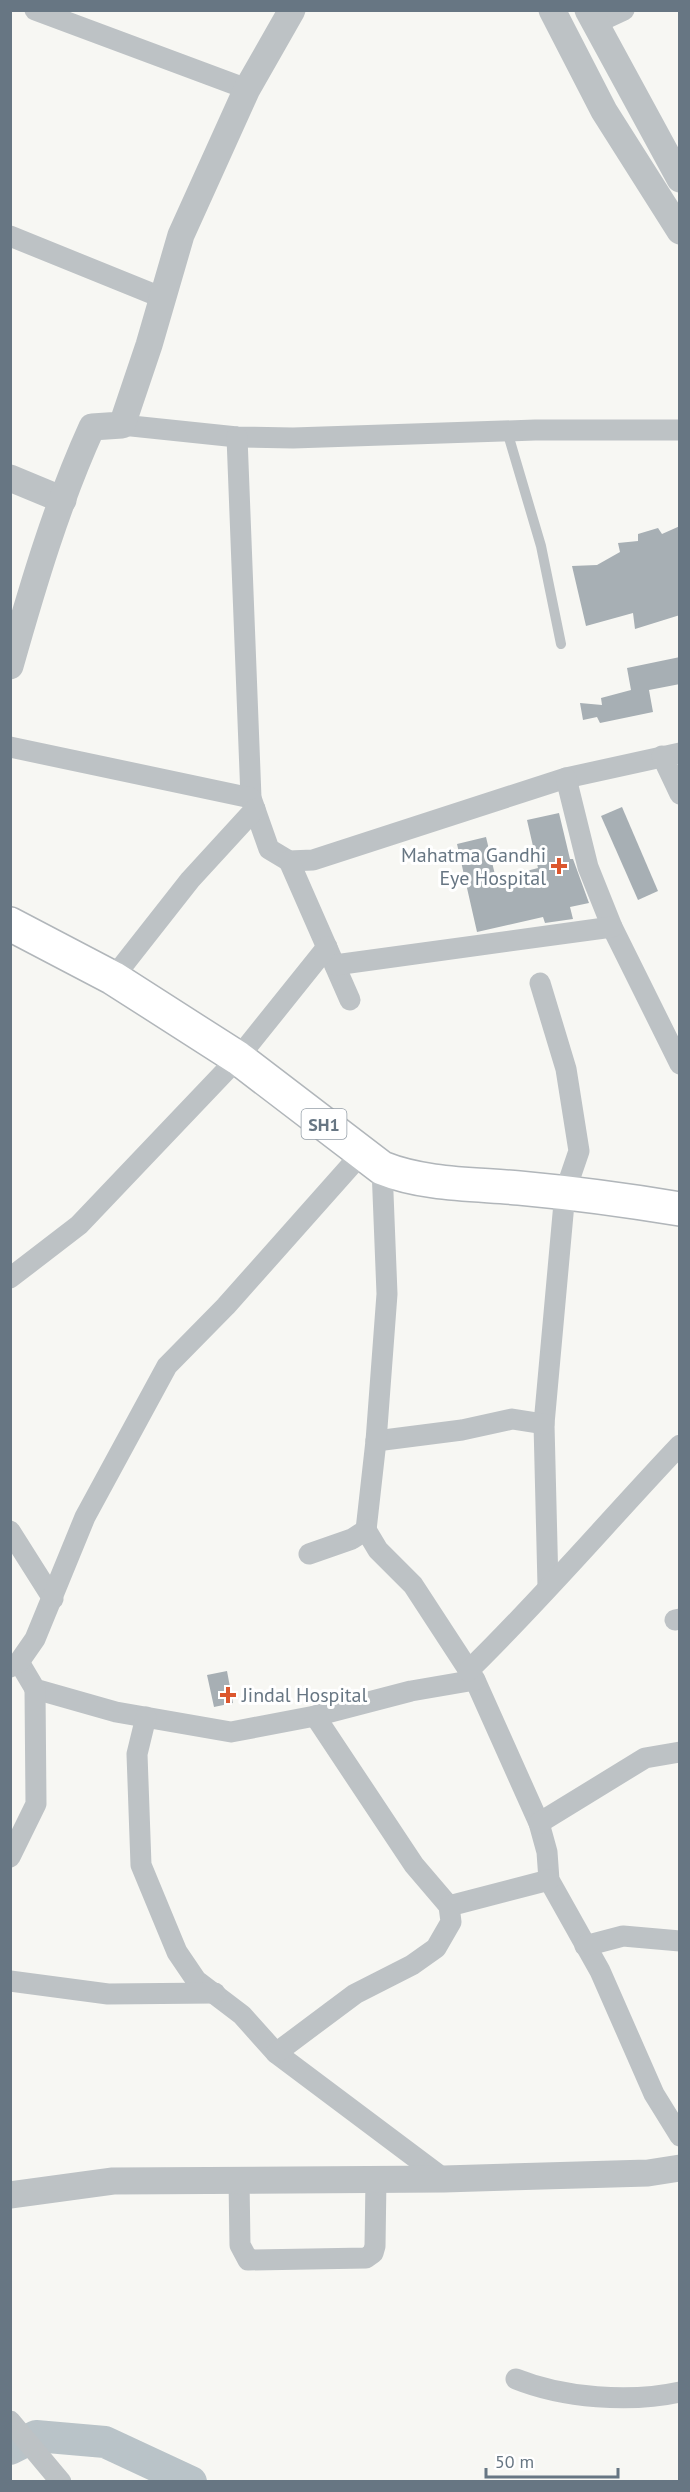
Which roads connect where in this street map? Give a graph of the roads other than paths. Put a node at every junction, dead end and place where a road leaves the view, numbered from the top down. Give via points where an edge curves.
1 (35, 10) edge
2 (292, 10) edge
3 (552, 10) edge
4 (624, 10) edge
5 (591, 17) edge
6 (247, 89) junction
7 (635, 96) junction
8 (604, 111) junction
9 (680, 178) edge
10 (680, 231) edge
11 (10, 236) edge
12 (163, 298) junction
13 (122, 425) junction
14 (680, 430) edge
15 (507, 431) junction
16 (237, 437) junction
17 (10, 478) edge
18 (63, 500) junction
19 (561, 644) dead end
20 (10, 666) edge
21 (10, 747) edge
22 (671, 754) edge
23 (566, 778) junction
24 (680, 794) edge
25 (253, 803) junction
26 (289, 861) junction
27 (10, 924) edge
28 (612, 927) junction
29 (331, 956) junction
30 (113, 978) junction
31 (540, 983) dead end
32 (350, 1000) dead end
33 (238, 1058) junction
34 (680, 1064) edge
35 (372, 1161) junction
36 (566, 1192) junction
37 (680, 1209) edge
38 (10, 1278) edge
39 (544, 1424) junction
40 (376, 1441) junction
41 (680, 1445) edge
42 (366, 1530) junction
43 (10, 1531) edge
44 (309, 1554) dead end
45 (548, 1586) junction
46 (52, 1599) junction
47 (15, 1665) edge
48 (472, 1675) junction
49 (35, 1689) junction
50 (315, 1716) junction
51 (146, 1717) junction
52 (680, 1752) edge
53 (539, 1822) junction
54 (10, 1857) edge
55 (549, 1880) junction
56 (449, 1906) junction
57 (680, 1941) edge
58 (585, 1946) junction
59 (10, 1981) edge
60 (215, 1993) junction
61 (276, 2053) junction
62 (677, 2128) edge
63 (680, 2168) edge
64 (376, 2179) junction
65 (444, 2179) junction
66 (239, 2180) junction
67 (10, 2195) edge
68 (516, 2379) dead end
69 (680, 2392) edge
70 (10, 2421) edge
71 (61, 2481) edge

1 - 6 street
2 - 6 street
3 - 8 street
4 - 5 street
5 - 7 street
6 - 12 street via 181,235
7 - 8 street
7 - 9 street
8 - 10 street
11 - 12 street
12 - 13 street
13 - 16 street
13 - 18 street via 92,427
14 - 15 street
15 - 16 street
15 - 19 lane via 541,546
16 - 25 street
17 - 18 street
18 - 20 street via 33,584
21 - 25 street
22 - 23 street
22 - 24 street
23 - 26 street via 313,860
23 - 28 street via 588,867
25 - 26 street via 269,849
25 - 30 street
26 - 29 street
27 - 30 main road, SH1
28 - 29 street
28 - 34 street
29 - 32 street
29 - 33 street
30 - 33 main road, SH1
31 - 36 street via 566,1069 576,1124 579,1151
33 - 35 main road, SH1
33 - 38 street via 79,1225
35 - 36 main road, SH1 via 424,1179
35 - 40 street via 387,1294
35 - 46 street via 167,1366 85,1517
36 - 37 main road, SH1
36 - 39 street
39 - 40 street via 512,1419
39 - 45 street
40 - 42 street
41 - 45 street
42 - 44 street
42 - 48 street via 378,1550 413,1585
43 - 46 street
45 - 48 street
46 - 47 street via 35,1639
47 - 49 street
48 - 50 street
48 - 53 street
49 - 51 street
49 - 54 street via 36,1804
50 - 51 street via 231,1732
50 - 56 street via 414,1865
51 - 60 street via 138,1754 141,1865 177,1952 196,1980
52 - 53 street via 645,1758
53 - 55 street
55 - 56 street
55 - 58 street
56 - 61 street via 451,1922 436,1948 355,1994
57 - 58 street via 623,1936
58 - 62 street via 600,1971 654,2094
59 - 60 street via 108,1994
60 - 61 street via 242,2015
61 - 65 street
63 - 65 street via 648,2173
64 - 65 street
64 - 66 street
64 - 66 street via 374,2253 366,2258 248,2260 240,2245
66 - 67 street via 113,2181
68 - 69 street via 568,2393 650,2399
70 - 71 street

